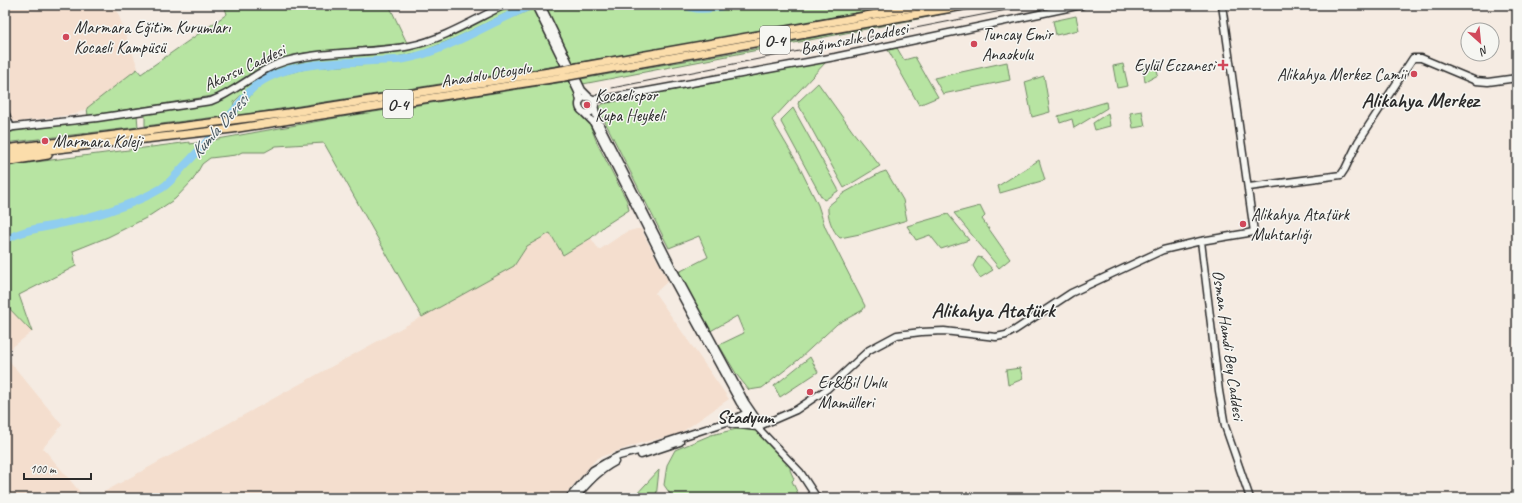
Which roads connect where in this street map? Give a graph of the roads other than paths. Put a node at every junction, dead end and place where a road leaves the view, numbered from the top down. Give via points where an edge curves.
1 (505, 5) edge
2 (535, 5) edge
3 (541, 5) edge
4 (927, 5) edge
5 (969, 5) edge
6 (1082, 5) edge
7 (1222, 5) edge
8 (550, 29) junction
9 (579, 71) junction
10 (1517, 78) edge
11 (591, 98) junction
12 (607, 98) junction
13 (580, 101) junction
14 (595, 108) junction
15 (5, 112) edge
16 (584, 113) junction
17 (8, 128) edge
18 (114, 143) junction
19 (5, 149) edge
20 (5, 155) edge
21 (5, 162) edge
22 (1249, 187) junction
23 (1201, 241) junction
24 (676, 281) junction
25 (730, 379) junction
26 (740, 403) junction
27 (751, 414) junction
28 (731, 423) junction
29 (759, 426) junction
30 (568, 498) edge
31 (575, 498) edge
32 (817, 498) edge
33 (820, 498) edge
34 (1250, 498) edge

1 - 17 main road, Akarsu Caddesi via 418,44 284,61 211,101
2 - 8 main road
3 - 8 main road
4 - 9 highway, Anadolu Otoyolu / O-4
5 - 9 highway, Anadolu Otoyolu / O-4
6 - 12 main road, Bağımsızlık Caddesi via 835,57
7 - 22 main road
8 - 11 main road via 582,90
8 - 13 main road
9 - 18 highway, Anadolu Otoyolu / O-4, bridge via 564,77 232,129
9 - 19 highway, Anadolu Otoyolu / O-4, bridge via 562,70 240,120
10 - 22 main road via 1476,81 1422,58 1413,58 1358,142 1341,174
11 - 12 main road, Bağımsızlık Caddesi
11 - 13 main road via 583,98
11 - 14 main road
12 - 14 main road
13 - 16 main road via 579,108
14 - 16 main road via 590,113
14 - 24 main road via 597,120
15 - 17 main road
16 - 24 main road via 593,122
18 - 20 highway, Anadolu Otoyolu / O-4
18 - 21 highway
22 - 23 main road via 1254,232
23 - 29 main road via 1164,250 1078,290 1006,335 928,331 892,337 865,353 811,401
23 - 34 main road, Osman Hamdi Bey Caddesi via 1225,426
24 - 25 main road
25 - 26 main road
25 - 27 main road
26 - 27 main road
26 - 28 main road via 739,412
27 - 28 main road
27 - 29 main road
28 - 29 main road
28 - 30 main road via 619,456 593,470
28 - 31 main road via 659,450 617,461 594,477
29 - 32 main road via 800,472
29 - 33 main road via 802,470

